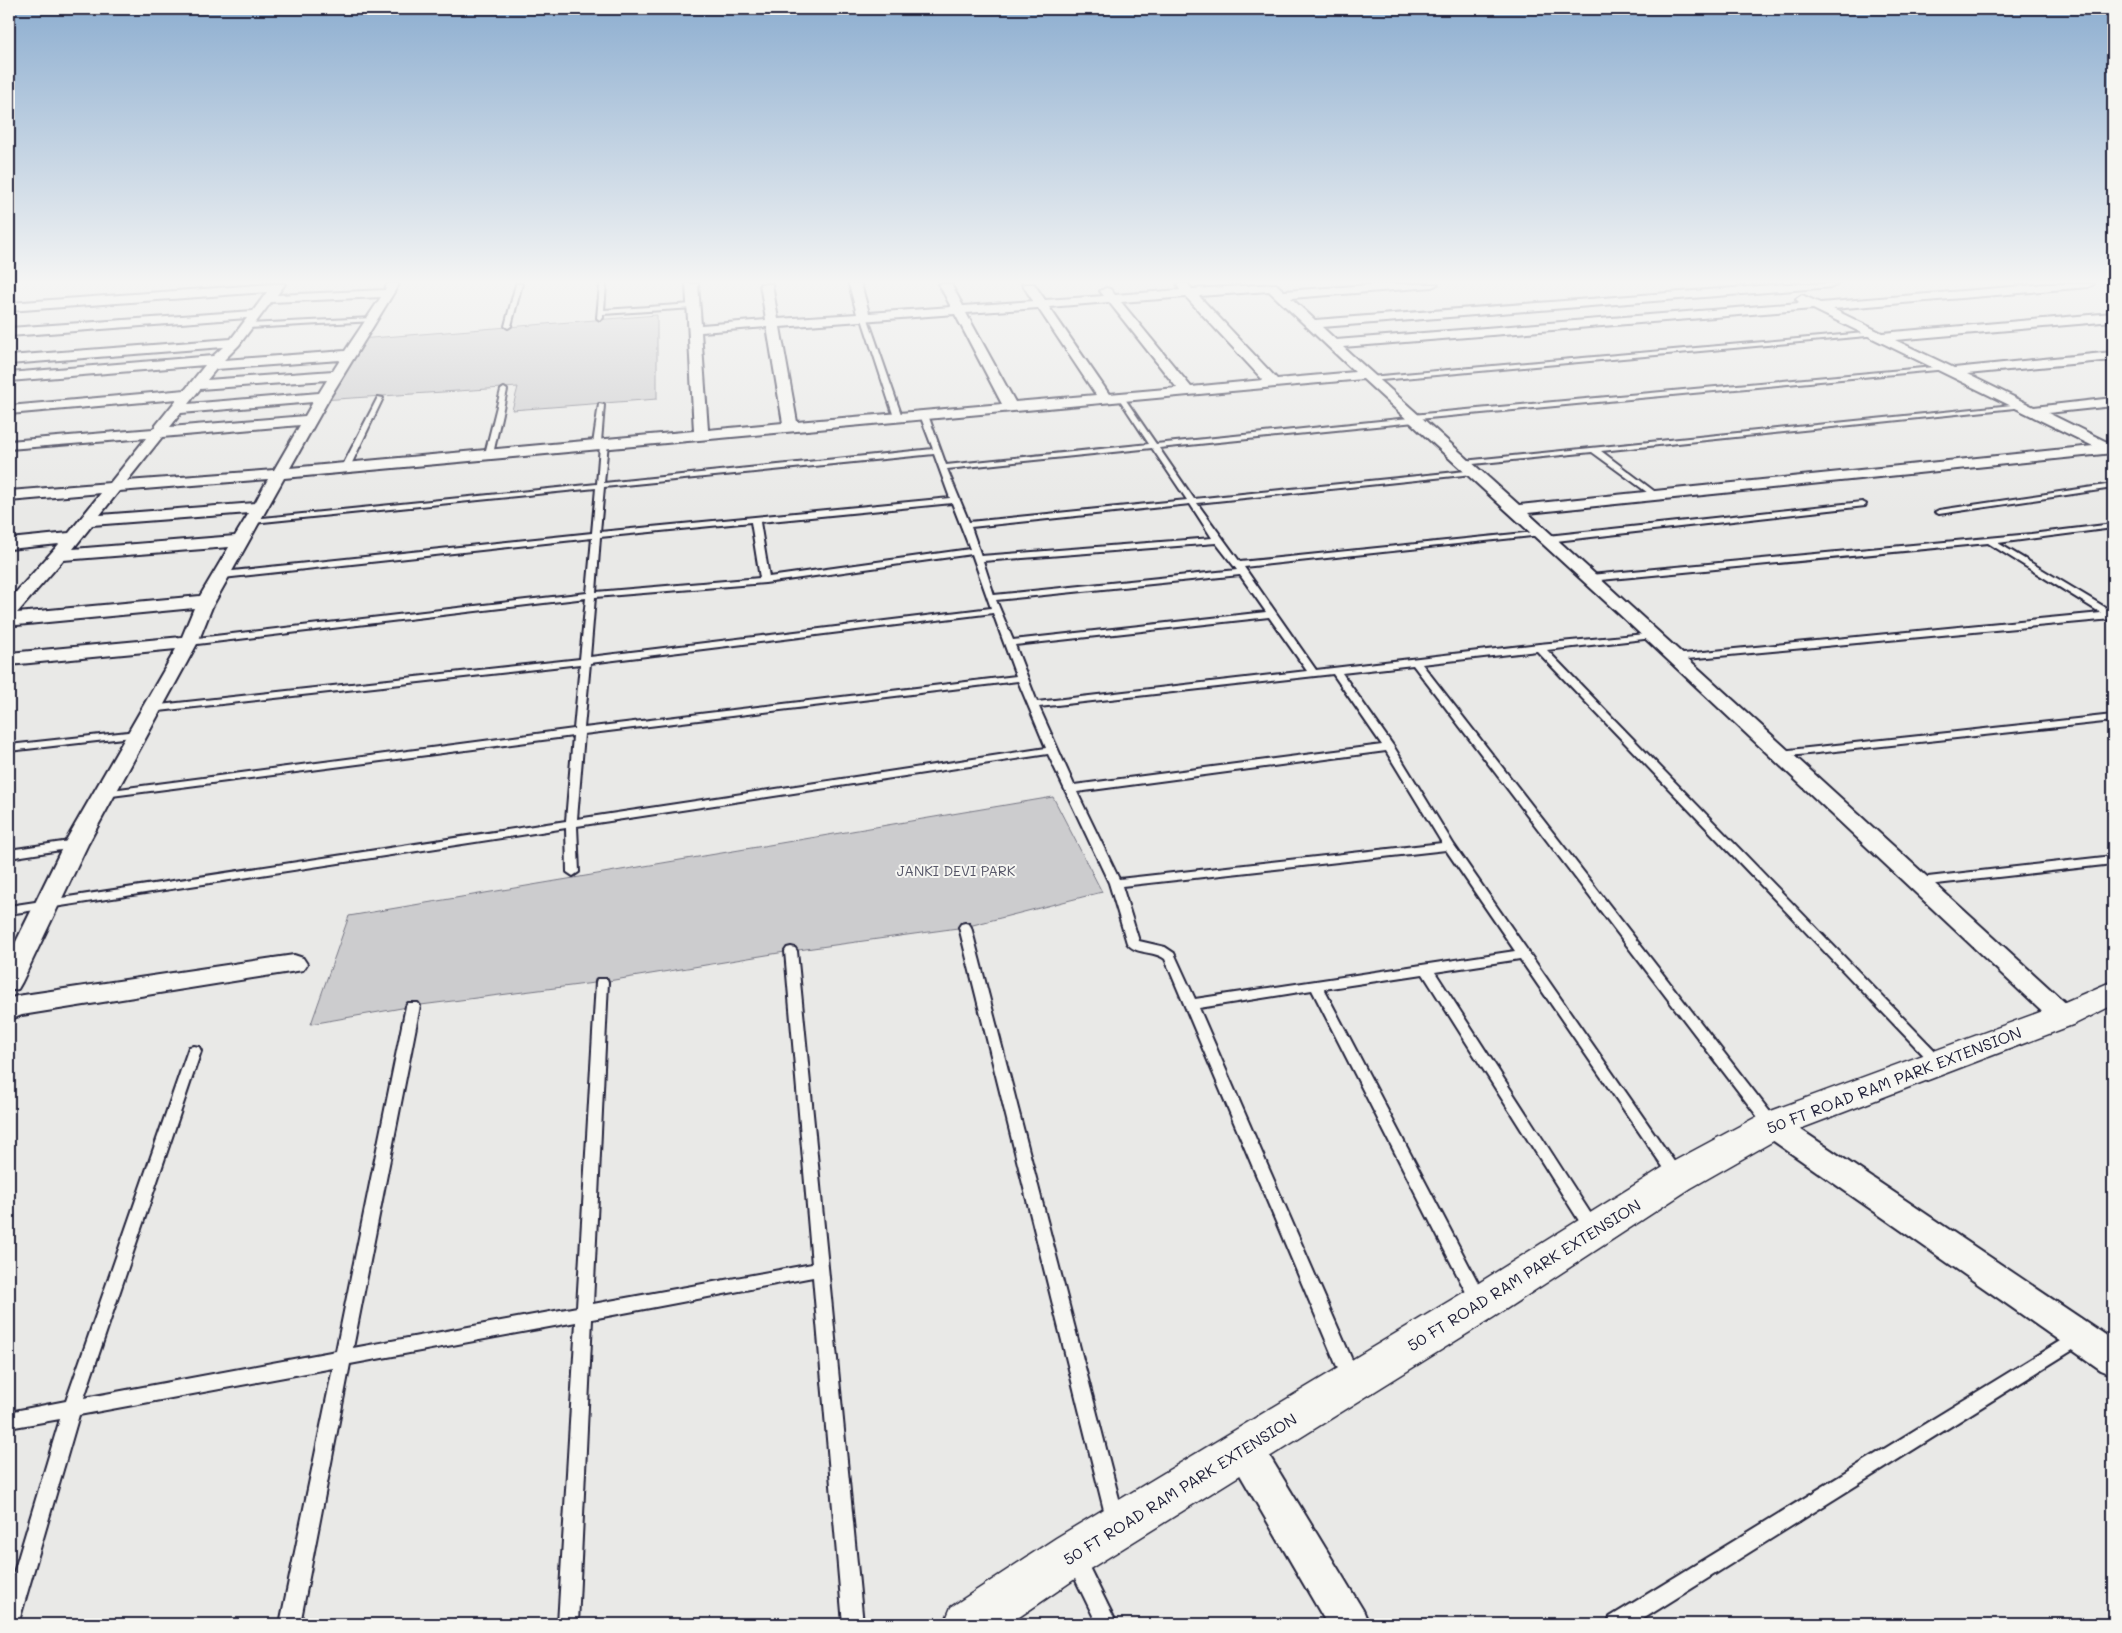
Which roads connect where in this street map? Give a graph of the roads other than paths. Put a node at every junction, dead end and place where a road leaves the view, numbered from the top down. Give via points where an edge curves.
1 (172, 360) edge
2 (218, 360) edge
3 (347, 360) edge
4 (697, 360) edge
5 (780, 360) edge
6 (879, 360) edge
7 (986, 360) edge
8 (1079, 360) edge
9 (1162, 360) edge
10 (1252, 360) edge
11 (1350, 360) edge
12 (1577, 360) edge
13 (1929, 360) edge
14 (2064, 360) edge
15 (1949, 370) junction
16 (337, 375) junction
17 (9, 377) edge
18 (1368, 377) junction
19 (1273, 383) junction
20 (192, 390) junction
21 (504, 390) dead end
22 (1187, 391) junction
23 (323, 397) junction
24 (1121, 397) junction
25 (380, 398) dead end
26 (1105, 398) junction
27 (2113, 402) edge
28 (601, 405) dead end
29 (1011, 407) junction
30 (2027, 408) junction
31 (178, 409) junction
32 (9, 410) edge
33 (924, 415) junction
34 (898, 417) junction
35 (1414, 418) junction
36 (310, 420) junction
37 (791, 426) junction
38 (158, 431) junction
39 (701, 435) junction
40 (600, 444) junction
41 (9, 445) edge
42 (1155, 445) junction
43 (1593, 449) junction
44 (2112, 450) edge
45 (938, 451) junction
46 (489, 454) junction
47 (944, 466) junction
48 (346, 467) junction
49 (1468, 467) junction
50 (280, 474) junction
51 (115, 486) junction
52 (601, 486) junction
53 (2113, 486) edge
54 (9, 496) edge
55 (1655, 496) junction
56 (955, 500) junction
57 (1193, 500) junction
58 (1862, 504) dead end
59 (1515, 510) junction
60 (1939, 512) dead end
61 (256, 514) junction
62 (755, 519) junction
63 (87, 521) junction
64 (966, 524) junction
65 (2113, 526) edge
66 (597, 535) junction
67 (1544, 536) junction
68 (74, 537) junction
69 (1218, 540) junction
70 (240, 541) junction
71 (1990, 541) junction
72 (9, 544) edge
73 (57, 555) junction
74 (975, 555) junction
75 (1240, 568) junction
76 (223, 575) junction
77 (1590, 578) junction
78 (765, 580) junction
79 (16, 594) edge
80 (591, 595) junction
81 (991, 598) junction
82 (207, 601) junction
83 (996, 610) junction
84 (9, 611) edge
85 (1272, 614) junction
86 (2112, 616) edge
87 (9, 618) edge
88 (1652, 635) junction
89 (189, 642) junction
90 (1010, 643) junction
91 (1539, 647) junction
92 (1676, 657) junction
93 (9, 659) edge
94 (585, 661) junction
95 (1415, 661) junction
96 (1335, 670) junction
97 (1312, 672) junction
98 (1022, 678) junction
99 (1034, 705) junction
100 (150, 709) junction
101 (2113, 718) edge
102 (577, 732) junction
103 (137, 734) junction
104 (1389, 747) junction
105 (9, 748) edge
106 (1052, 750) junction
107 (1780, 754) junction
108 (1072, 789) junction
109 (104, 794) junction
110 (571, 823) junction
111 (76, 844) junction
112 (1449, 846) junction
113 (9, 854) edge
114 (2113, 860) edge
115 (573, 872) dead end
116 (1919, 882) junction
117 (1115, 883) junction
118 (46, 904) junction
119 (9, 910) edge
120 (965, 927) dead end
121 (791, 951) dead end
122 (1524, 954) junction
123 (294, 964) dead end
124 (1426, 968) junction
125 (9, 982) edge
126 (602, 982) dead end
127 (1316, 985) junction
128 (2113, 992) edge
129 (1191, 1004) junction
130 (414, 1006) dead end
131 (12, 1013) edge
132 (2063, 1016) junction
133 (194, 1051) dead end
134 (1939, 1062) junction
135 (1772, 1125) junction
136 (1678, 1177) junction
137 (1594, 1231) junction
138 (821, 1269) junction
139 (1480, 1304) junction
140 (584, 1312) junction
141 (2082, 1336) junction
142 (343, 1357) junction
143 (2113, 1359) edge
144 (1353, 1383) junction
145 (72, 1408) junction
146 (9, 1420) edge
147 (1245, 1449) junction
148 (1117, 1527) junction
149 (1072, 1554) junction
150 (9, 1621) edge
151 (290, 1624) edge
152 (568, 1624) edge
153 (853, 1624) edge
154 (968, 1624) edge
155 (1107, 1624) edge
156 (1349, 1624) edge
157 (1618, 1624) edge

1 - 17 street
2 - 20 street
3 - 16 street
4 - 39 street
5 - 37 street
6 - 34 lane
7 - 29 street
8 - 26 street
9 - 22 street
10 - 19 street
11 - 18 street
12 - 18 lane
13 - 15 street
14 - 15 street
15 - 30 street
15 - 35 lane
16 - 20 street
16 - 23 street
18 - 19 street
18 - 35 street
19 - 22 street
20 - 31 street
20 - 32 street
21 - 46 lane
22 - 24 street
23 - 31 street
23 - 36 street
24 - 26 street
24 - 42 lane
25 - 48 lane
26 - 29 street
27 - 30 street
28 - 40 lane
29 - 33 street
30 - 43 lane
30 - 44 street
31 - 38 street
33 - 34 street
33 - 45 lane
34 - 37 street
35 - 42 lane
35 - 49 street
36 - 38 street
36 - 50 street
37 - 39 street
38 - 41 street
38 - 51 street
39 - 40 street
40 - 46 street
40 - 52 lane
42 - 47 lane
42 - 57 lane
43 - 49 lane
43 - 55 lane
44 - 55 street
45 - 47 lane
45 - 52 lane
46 - 48 street
47 - 56 lane
48 - 50 street
49 - 57 lane
49 - 59 street
50 - 51 street
50 - 61 street
51 - 54 street
51 - 63 street
52 - 61 lane
52 - 66 lane
53 - 60 lane
55 - 59 street
56 - 62 lane
56 - 64 lane
57 - 64 lane
57 - 69 lane
58 - 67 lane
59 - 67 street
61 - 63 street
61 - 70 street
62 - 66 lane
62 - 78 lane
63 - 68 street
64 - 74 lane
65 - 71 lane
66 - 76 lane
66 - 80 lane
67 - 75 lane
67 - 77 street
68 - 72 street
68 - 73 street
69 - 74 lane
69 - 75 lane
70 - 73 street
70 - 76 street
71 - 77 lane
71 - 86 lane
73 - 79 street
74 - 78 lane
74 - 81 lane
75 - 81 lane
75 - 85 lane
76 - 82 street
77 - 88 street
78 - 80 lane
79 - 84 street
80 - 89 lane
80 - 94 lane
81 - 83 lane
82 - 87 street
82 - 89 street
83 - 90 lane
83 - 94 lane
85 - 90 lane
85 - 97 lane
86 - 92 lane
88 - 91 lane
88 - 92 street
89 - 93 street
89 - 100 street
90 - 98 lane
91 - 95 lane
91 - 134 lane
92 - 107 street
94 - 100 lane
94 - 102 lane
95 - 96 lane
95 - 135 lane
96 - 97 lane
96 - 104 lane
97 - 99 lane
98 - 99 lane
98 - 102 lane
99 - 106 lane
100 - 103 street
101 - 107 lane
102 - 109 lane
102 - 110 lane
103 - 105 lane
103 - 109 street
104 - 108 lane
104 - 112 lane
106 - 108 lane
106 - 110 lane
107 - 116 street
108 - 117 lane
109 - 111 street
110 - 115 lane
110 - 118 lane
111 - 113 lane
111 - 118 street
112 - 117 lane
112 - 122 lane
114 - 116 lane
116 - 132 street
117 - 129 lane via 1133,943 1164,950 1170,956
118 - 119 lane
118 - 125 street
120 - 148 lane
121 - 138 lane
122 - 124 lane
122 - 136 lane
123 - 131 street
124 - 127 lane
124 - 137 lane
126 - 140 lane
127 - 129 lane
127 - 139 lane
128 - 132 street, 50 FT ROAD RAM PARK EXTENSION
129 - 144 lane
130 - 142 lane
132 - 134 street, 50 FT ROAD RAM PARK EXTENSION
133 - 145 lane
134 - 135 street, 50 FT ROAD RAM PARK EXTENSION
135 - 136 street, 50 FT ROAD RAM PARK EXTENSION
135 - 141 street
136 - 137 street, 50 FT ROAD RAM PARK EXTENSION
137 - 139 street, 50 FT ROAD RAM PARK EXTENSION
138 - 140 lane
138 - 153 lane
139 - 144 street, 50 FT ROAD RAM PARK EXTENSION
140 - 142 lane
140 - 152 lane
141 - 143 street
141 - 157 lane
142 - 145 lane
142 - 151 lane
144 - 147 street, 50 FT ROAD RAM PARK EXTENSION
145 - 146 lane
145 - 150 lane
147 - 148 street, 50 FT ROAD RAM PARK EXTENSION
147 - 156 street
148 - 149 street, 50 FT ROAD RAM PARK EXTENSION
149 - 154 street, 50 FT ROAD RAM PARK EXTENSION
149 - 155 lane

